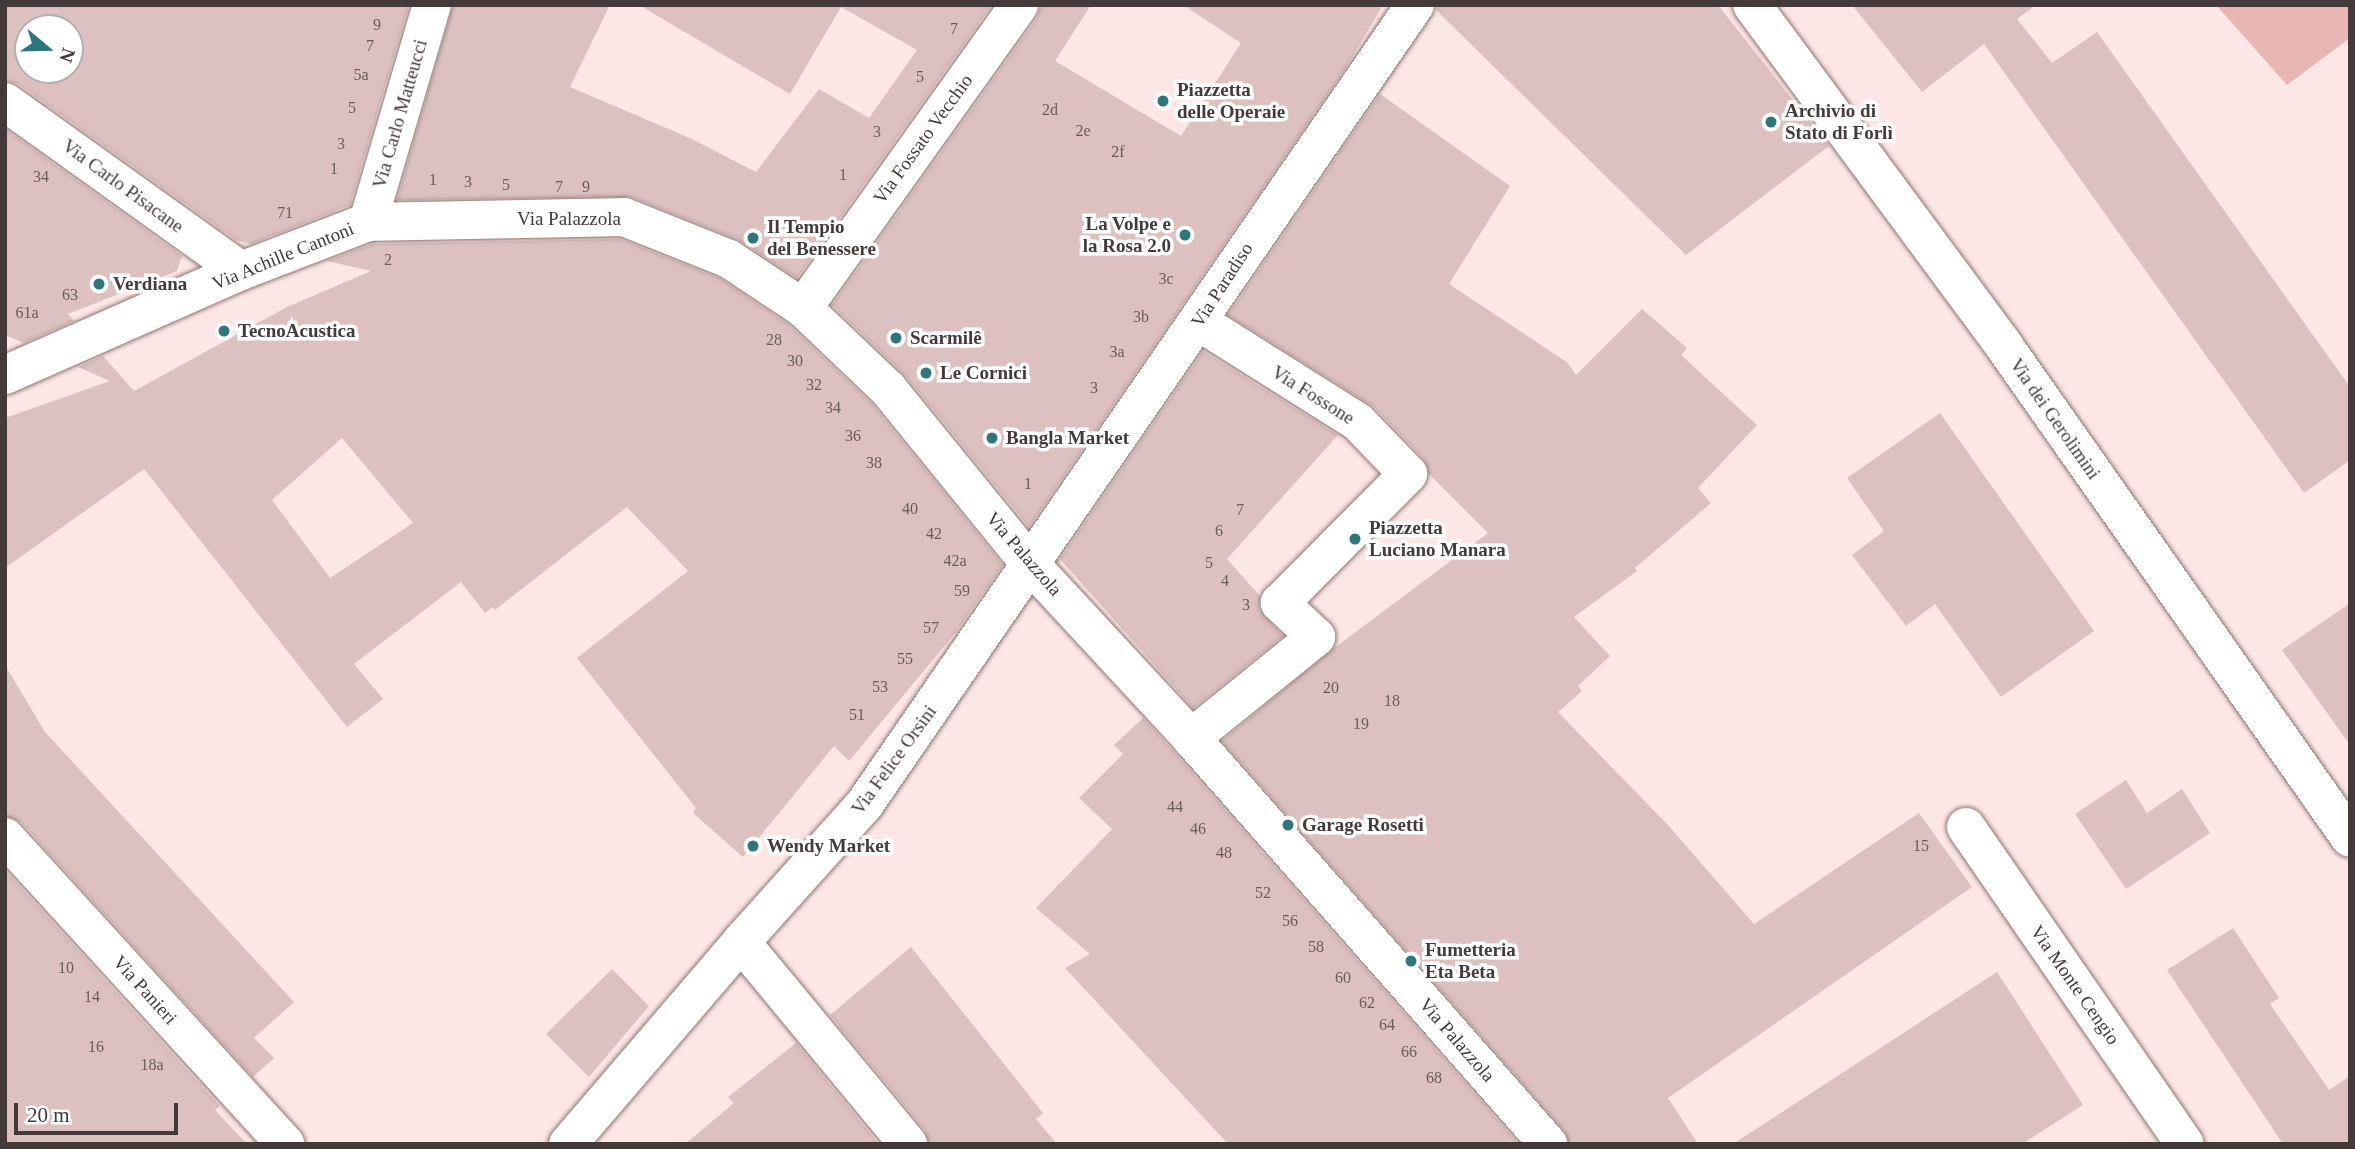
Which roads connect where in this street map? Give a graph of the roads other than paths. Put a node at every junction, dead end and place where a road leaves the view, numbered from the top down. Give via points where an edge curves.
1 (432, 5) edge
2 (1019, 5) edge
3 (1415, 5) edge
4 (1752, 5) edge
5 (5, 102) edge
6 (368, 222) junction
7 (242, 271) junction
8 (803, 307) junction
9 (1199, 322) junction
10 (5, 375) edge
11 (1032, 566) junction
12 (1191, 738) junction
13 (1966, 827) dead end
14 (5, 837) edge
15 (2350, 838) edge
16 (741, 942) junction
17 (285, 1144) edge
18 (568, 1144) edge
19 (908, 1144) edge
20 (1548, 1144) edge
21 (2185, 1144) edge

1 - 6 street, Via Carlo Matteucci
2 - 8 street, Via Fossato Vecchio
3 - 9 street, Via Paradiso
4 - 15 street, Via dei Gerolimini via 2004,346
5 - 7 street, Via Carlo Pisacane
6 - 7 street, Via Achille Cantoni
6 - 8 street, Via Palazzola via 624,217 729,260
7 - 10 street, Via Achille Cantoni
8 - 11 street, Via Palazzola via 888,389
9 - 11 street, Via Paradiso
9 - 12 street, Via Fossone via 1358,422 1408,474 1280,603 1316,637
11 - 12 street, Via Palazzola
11 - 16 street, Via Felice Orsini via 864,805
12 - 20 street, Via Palazzola
13 - 21 street, Via Monte Cengio
14 - 17 street, Via Panieri
16 - 18 street, Via Felice Orsini
16 - 19 street

